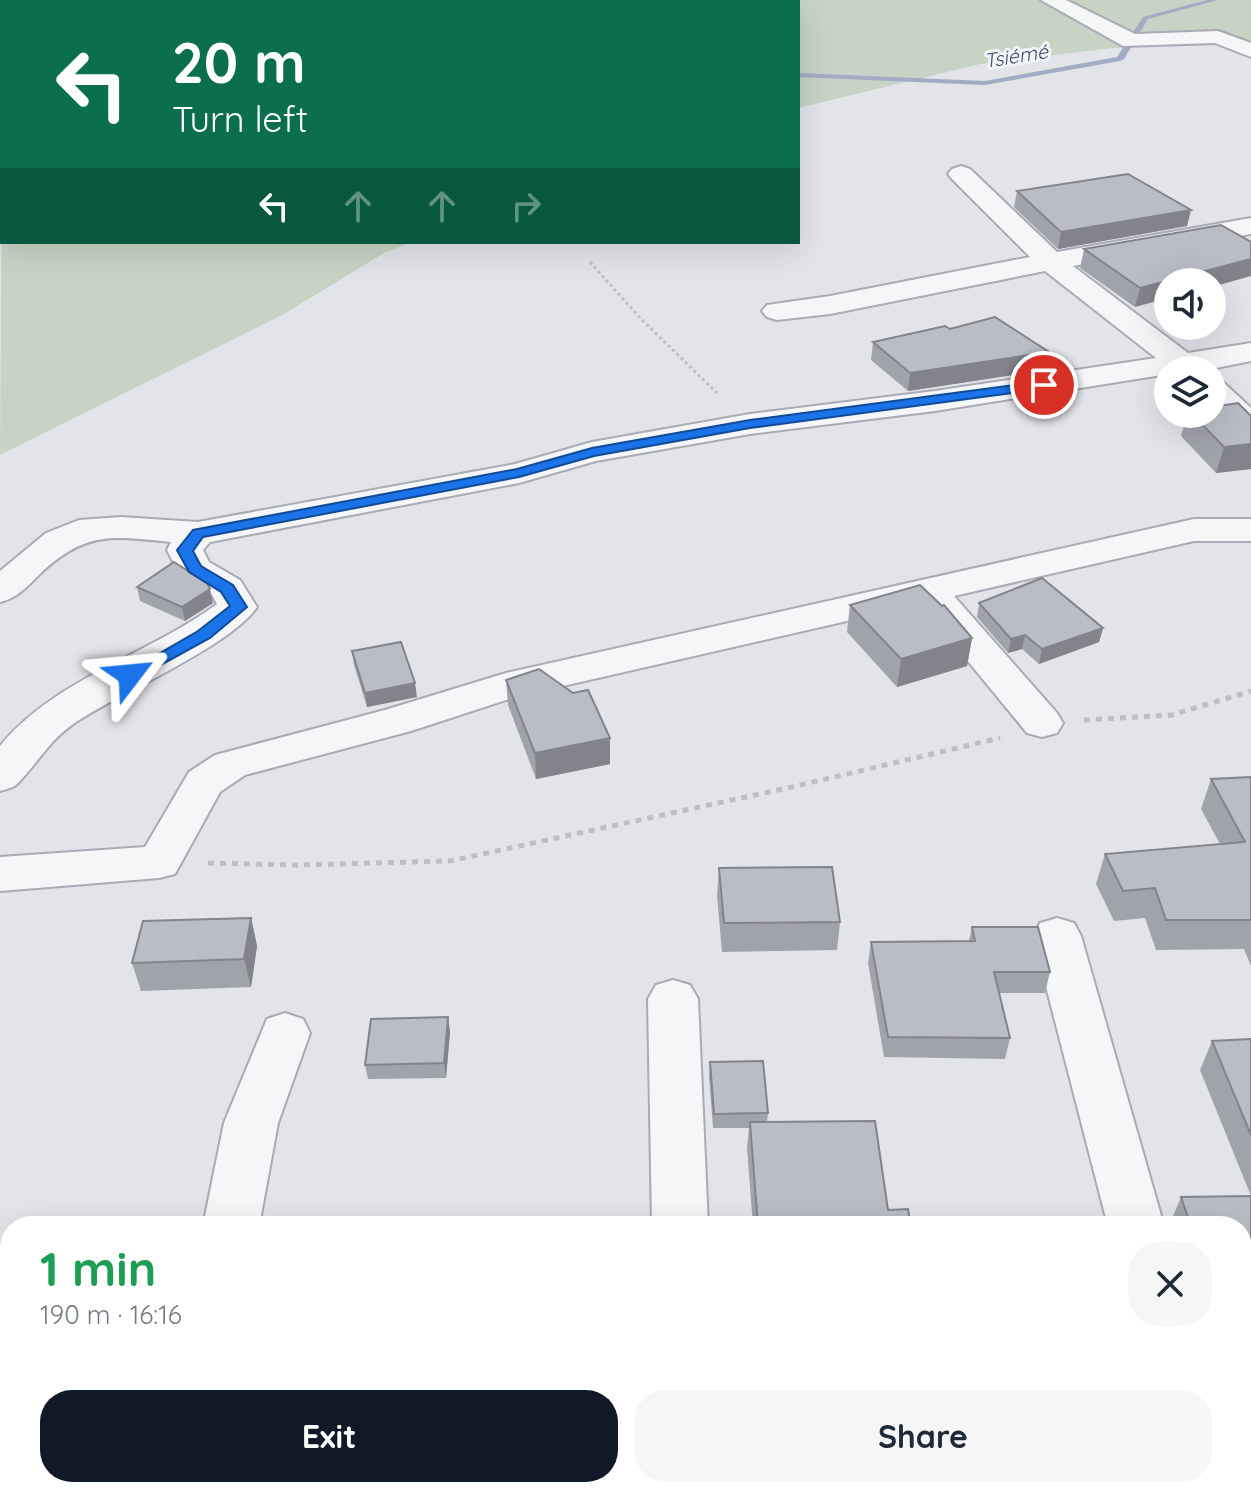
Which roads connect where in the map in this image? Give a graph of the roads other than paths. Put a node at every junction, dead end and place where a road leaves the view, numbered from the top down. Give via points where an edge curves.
1 (1051, 0) edge
2 (1251, 51) edge
3 (961, 174) dead end
4 (1251, 226) edge
5 (1052, 263) junction
6 (777, 311) dead end
7 (1251, 352) edge
8 (1173, 356) edge
9 (1226, 357) edge
10 (1154, 370) edge
11 (1226, 402) edge
12 (1251, 425) edge
13 (1251, 530) edge
14 (198, 533) junction
15 (929, 590) junction
16 (0, 591) edge
17 (1042, 723) road end
18 (0, 776) edge
19 (0, 874) edge
20 (1057, 936) dead end
21 (673, 999) dead end
22 (285, 1033) dead end
23 (233, 1216) edge
24 (680, 1216) edge
25 (1133, 1216) edge

1 - 2 street via 1131,41 1218,37
3 - 5 street
4 - 5 street
5 - 6 street
5 - 8 street
7 - 9 street
10 - 14 street via 750,424
11 - 12 street
13 - 15 street via 1194,530
14 - 16 street via 79,531
14 - 18 street via 185,550 194,569 227,588 238,607 204,635 57,715
15 - 17 street
15 - 19 street via 506,686 230,765 204,782 159,862
20 - 25 street
21 - 24 street
22 - 23 street via 251,1123

